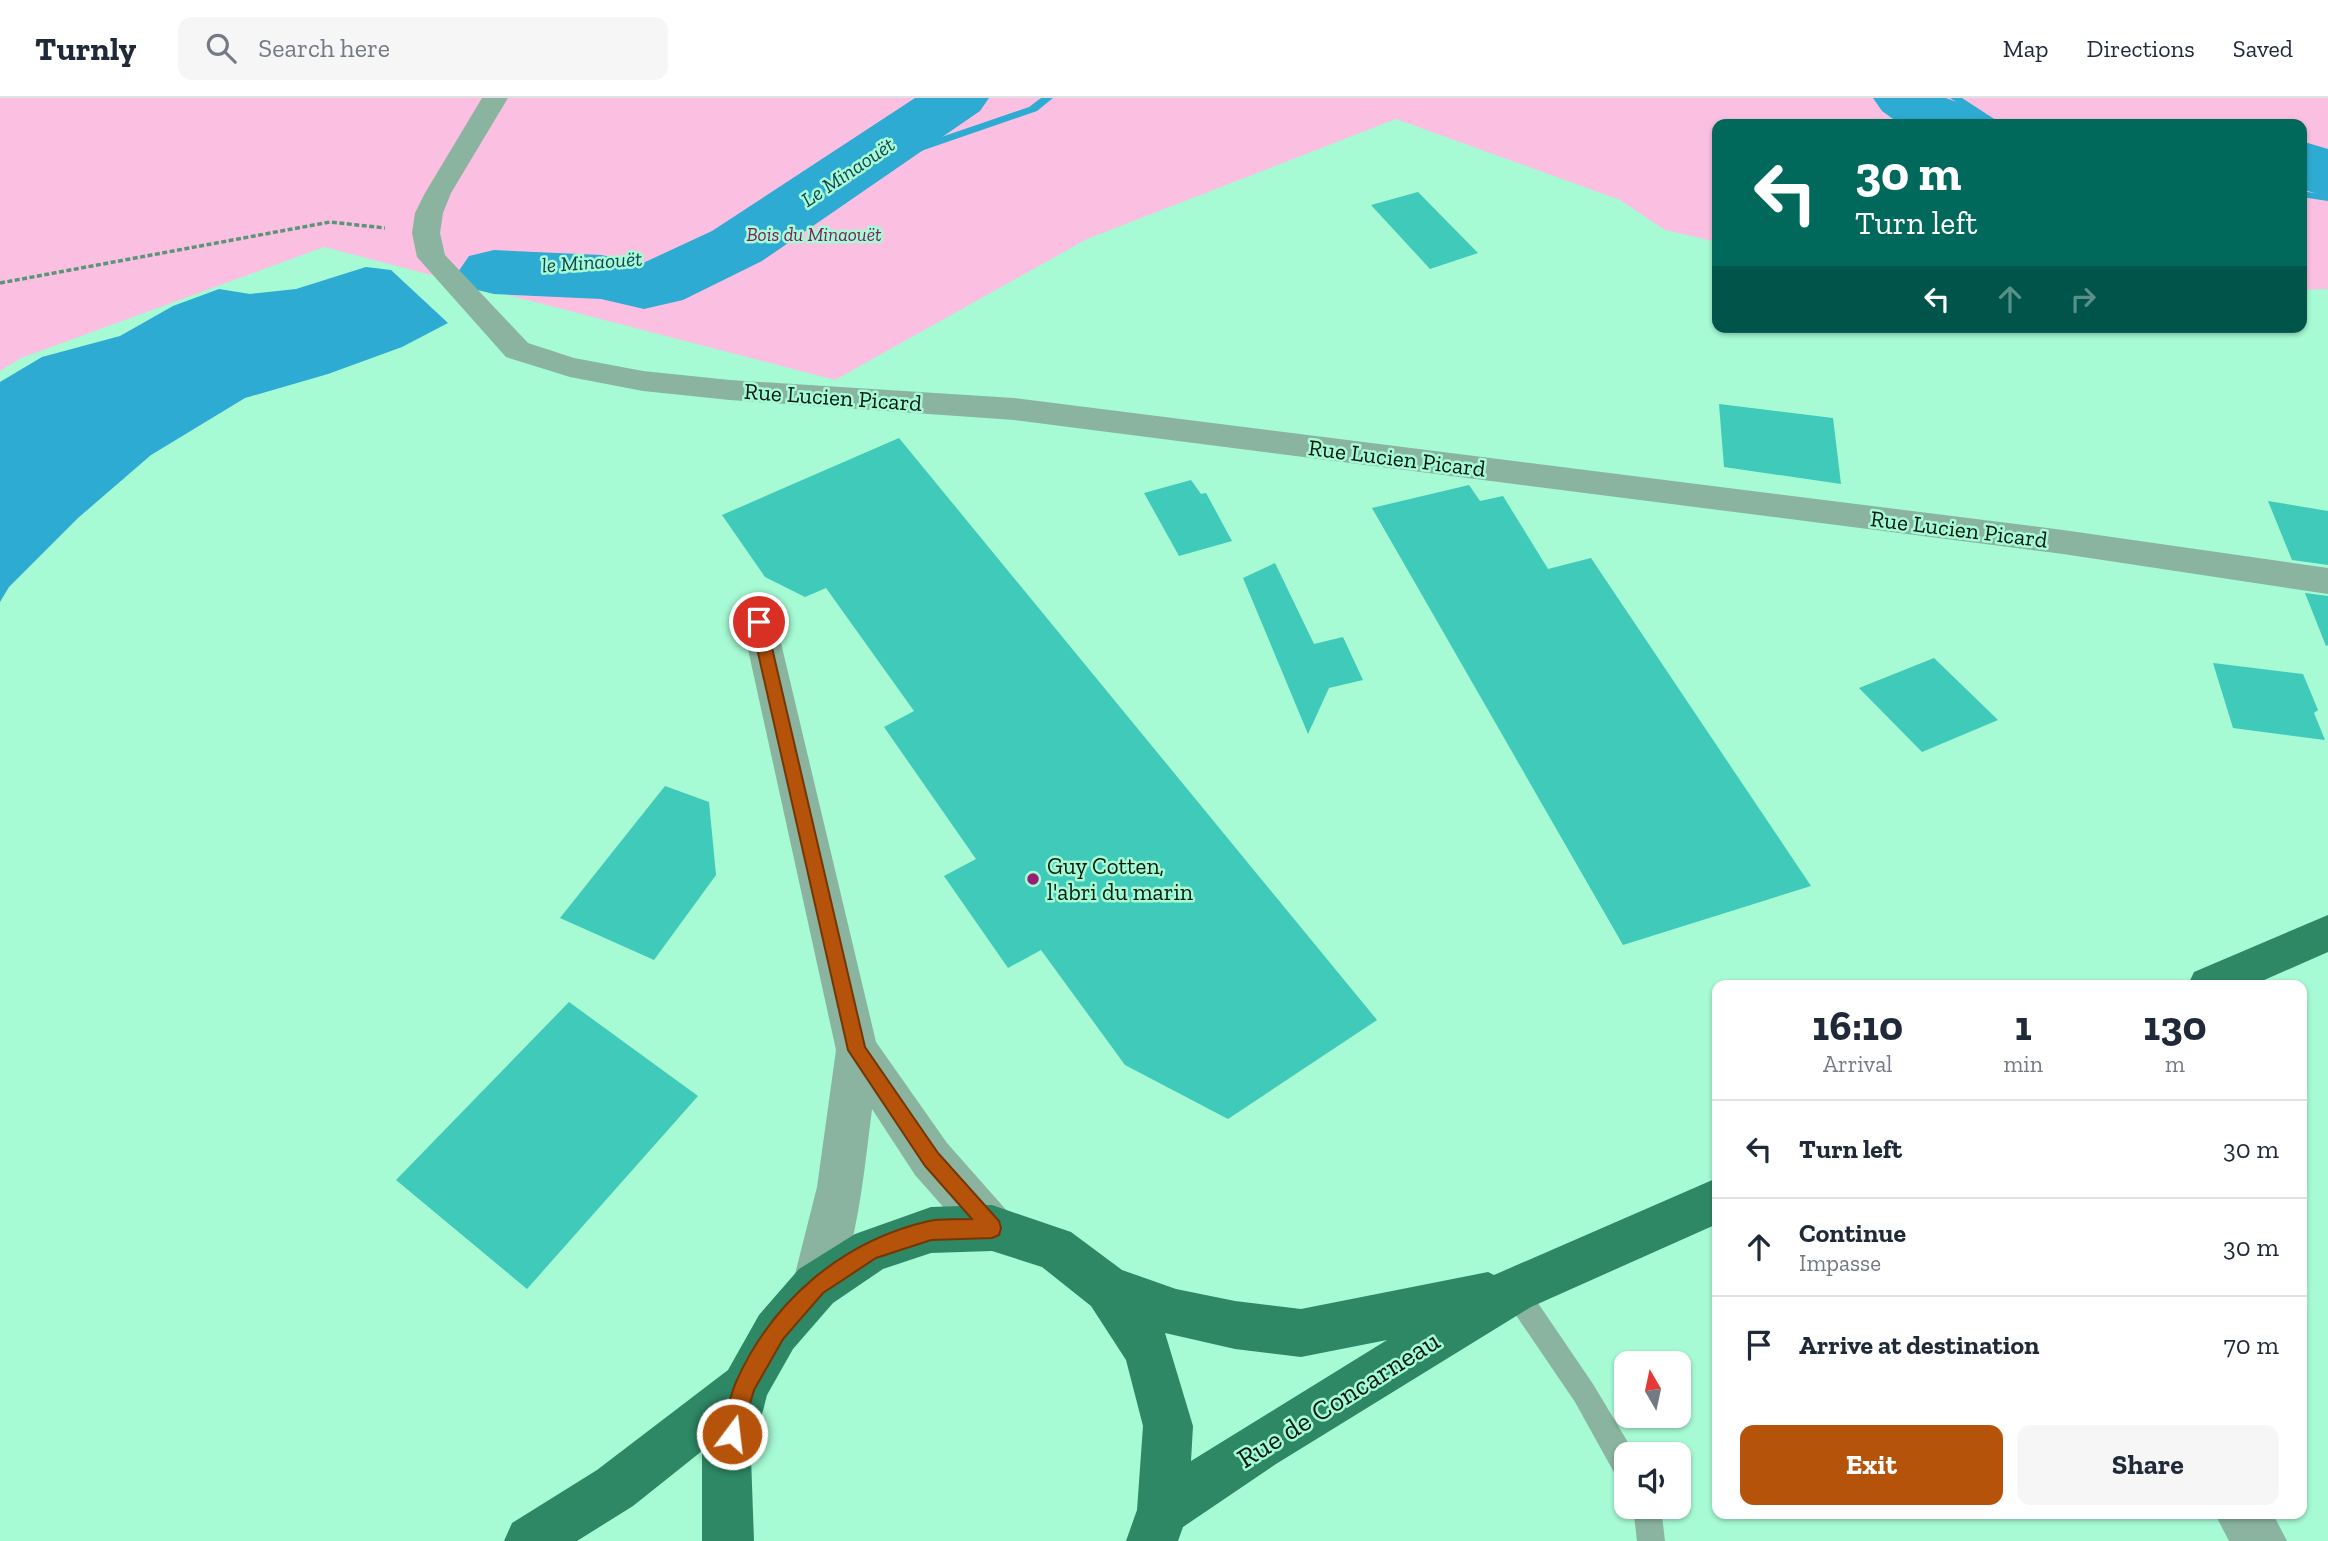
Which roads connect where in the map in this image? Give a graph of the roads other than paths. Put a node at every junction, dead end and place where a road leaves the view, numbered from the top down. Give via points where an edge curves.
1 (495, 98) edge
2 (2328, 581) edge
3 (759, 622) dead end
4 (2328, 933) edge
5 (2220, 980) edge
6 (857, 1050) junction
7 (1712, 1203) edge
8 (992, 1228) junction
9 (816, 1286) junction
10 (1108, 1289) junction
11 (1514, 1290) junction
12 (745, 1387) junction
13 (1614, 1445) edge
14 (1648, 1519) edge
15 (2245, 1519) edge
16 (1157, 1526) edge
17 (530, 1541) edge
18 (728, 1541) edge
19 (1651, 1541) edge
20 (2260, 1541) edge

1 - 2 street, Rue Lucien Picard via 438,193 429,214 428,245 481,313 517,350 570,367 643,381 1014,409 2063,542
3 - 6 street
4 - 5 main road
6 - 8 street via 931,1159
6 - 9 street via 840,1187
7 - 11 main road, Rue de Concarneau
8 - 9 main road via 931,1230 871,1250
8 - 10 main road via 1055,1248
9 - 12 main road via 776,1332
10 - 11 main road, Rue de Concarneau via 1176,1313 1301,1333
10 - 16 main road via 1148,1350 1168,1426
11 - 13 lane
11 - 16 main road, Rue de Concarneau via 1258,1446
12 - 17 main road via 615,1488
12 - 18 main road via 726,1457
14 - 19 lane
15 - 20 street

